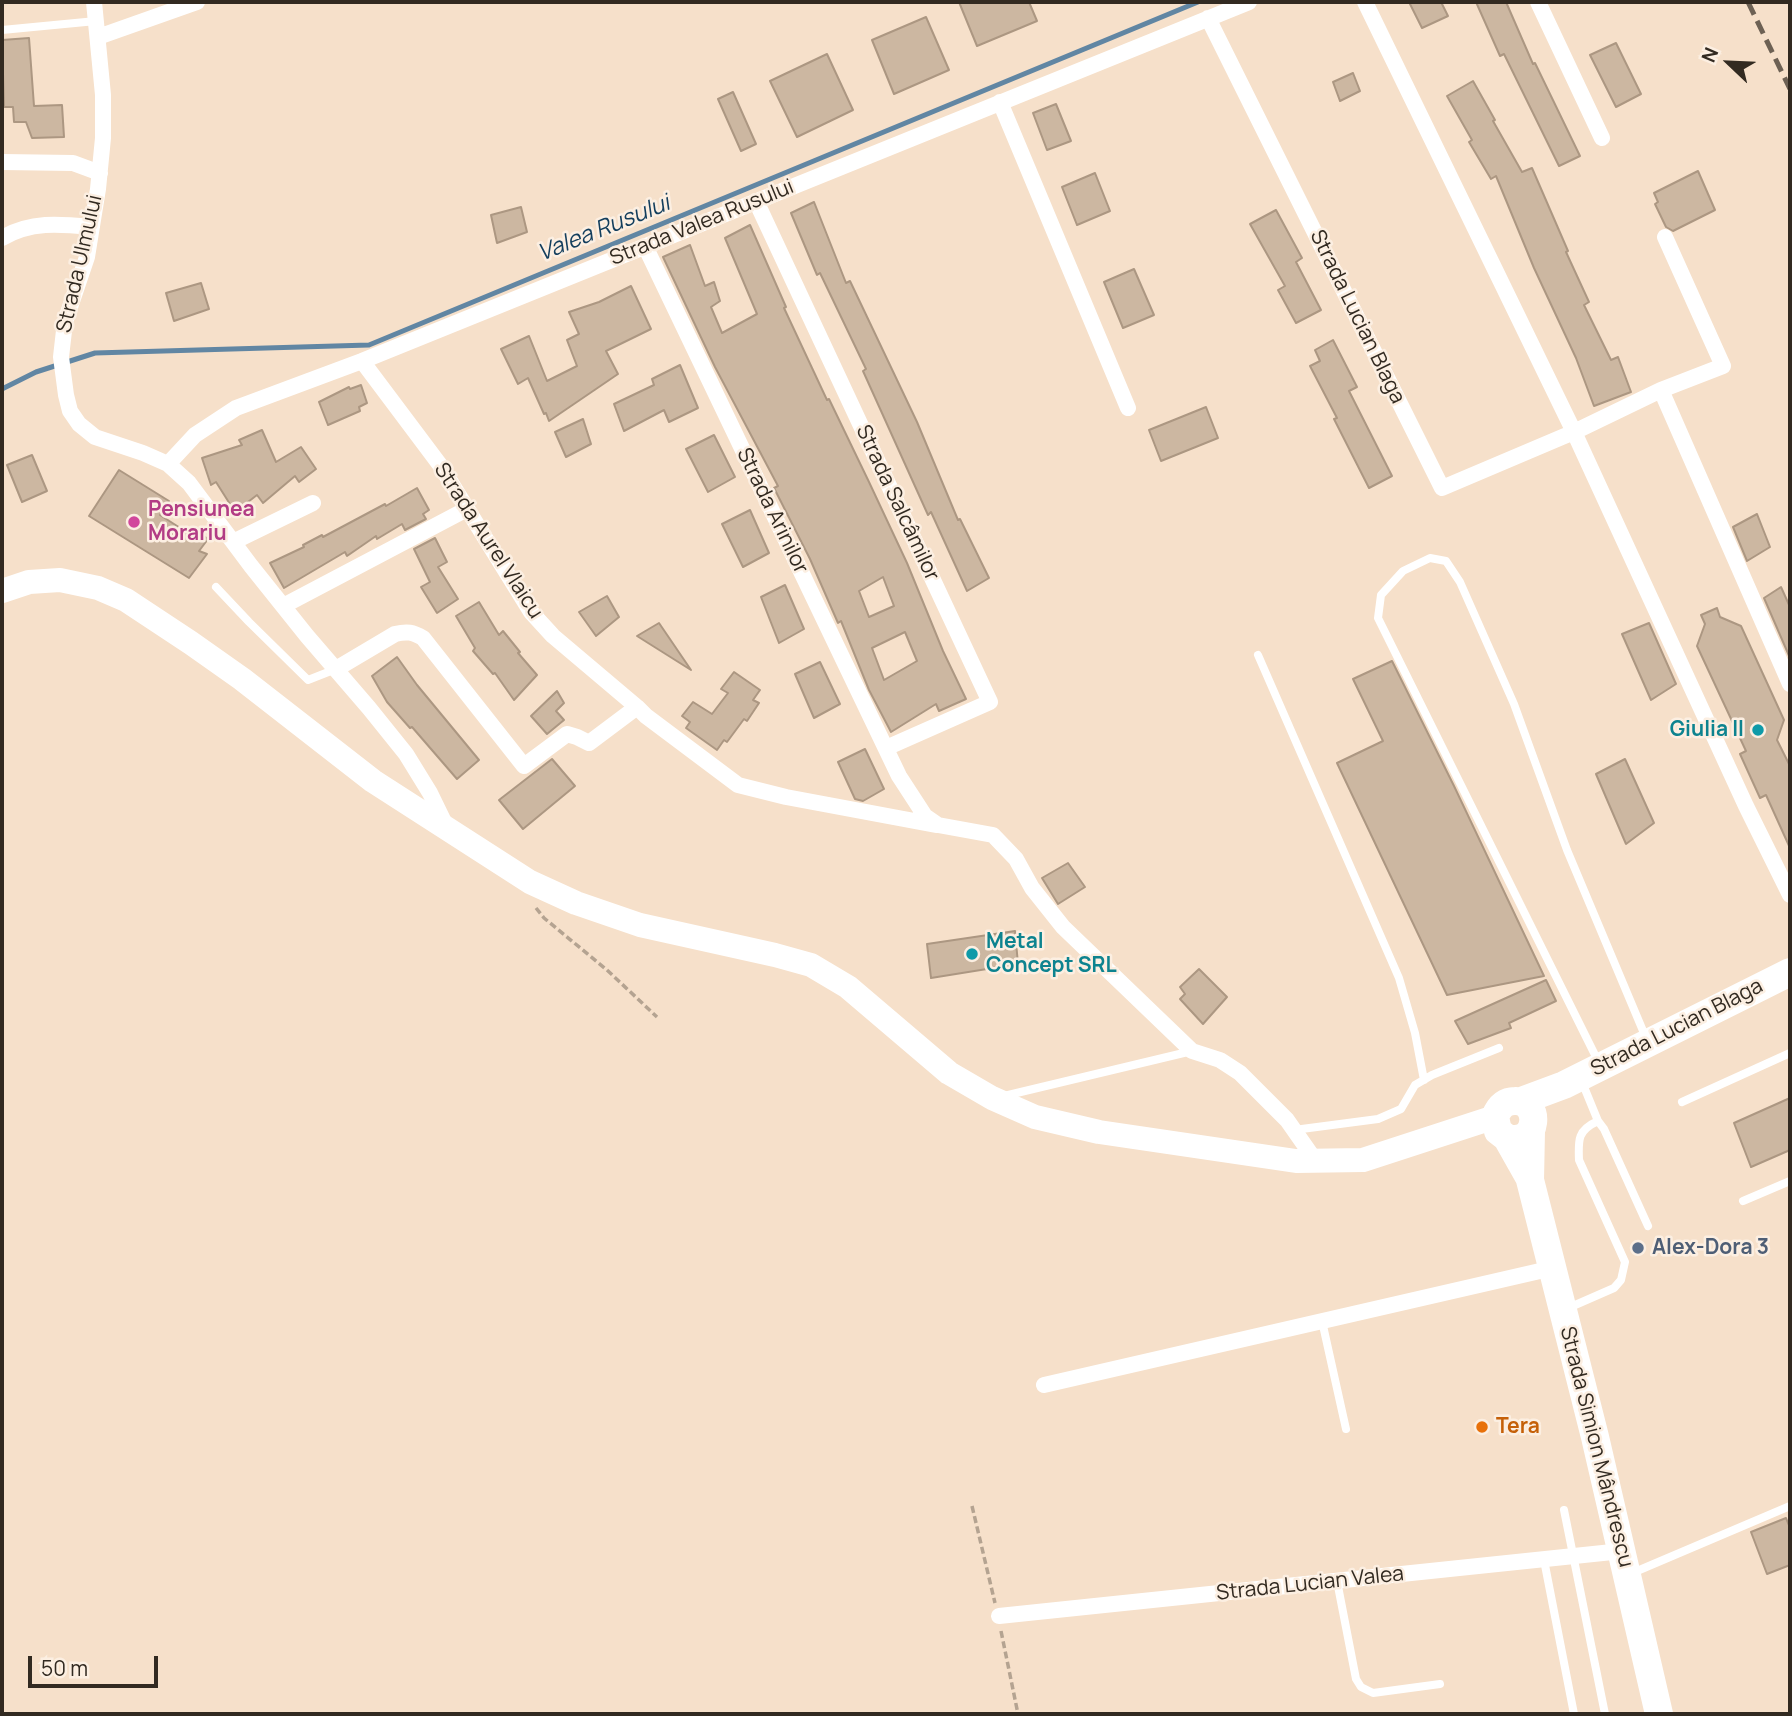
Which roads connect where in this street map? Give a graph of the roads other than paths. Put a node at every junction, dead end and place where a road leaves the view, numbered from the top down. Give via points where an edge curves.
1 (94, 2) edge
2 (197, 2) edge
3 (1249, 2) edge
4 (1365, 2) edge
5 (1538, 2) edge
6 (1208, 18) junction
7 (97, 29) junction
8 (2, 30) edge
9 (1000, 102) junction
10 (1602, 138) dead end
11 (2, 162) edge
12 (100, 173) junction
13 (756, 201) junction
14 (92, 227) junction
15 (1665, 237) dead end
16 (2, 238) edge
17 (645, 246) junction
18 (362, 361) junction
19 (1661, 390) junction
20 (1128, 408) dead end
21 (1574, 432) junction
22 (168, 464) junction
23 (313, 503) dead end
24 (467, 509) junction
25 (233, 542) junction
26 (216, 587) dead end
27 (2, 591) edge
28 (283, 606) junction
29 (1258, 656) dead end
30 (336, 669) junction
31 (1790, 684) edge
32 (637, 707) junction
33 (886, 748) junction
34 (938, 825) junction
35 (448, 830) junction
36 (1790, 895) edge
37 (1790, 972) edge
38 (1648, 1043) junction
39 (1499, 1048) dead end
40 (1192, 1051) junction
41 (1790, 1053) edge
42 (1582, 1076) junction
43 (1424, 1080) junction
44 (992, 1098) junction
45 (1682, 1102) dead end
46 (1598, 1121) junction
47 (1514, 1122) junction
48 (1294, 1130) junction
49 (1315, 1160) junction
50 (1790, 1181) edge
51 (1743, 1201) dead end
52 (1648, 1226) dead end
53 (1553, 1268) junction
54 (1563, 1310) junction
55 (1322, 1321) junction
56 (1044, 1385) dead end
57 (1346, 1429) dead end
58 (1790, 1506) edge
59 (1564, 1510) dead end
60 (1573, 1556) junction
61 (1544, 1560) junction
62 (1624, 1563) junction
63 (1337, 1581) junction
64 (999, 1616) dead end
65 (1440, 1684) dead end
66 (1574, 1714) edge
67 (1605, 1714) edge
68 (1659, 1714) edge

1 - 7 street, Strada Ulmului
2 - 7 street
3 - 6 street, Strada Valea Rusului
4 - 21 street
5 - 10 street
6 - 9 street, Strada Valea Rusului
6 - 21 street, Strada Lucian Blaga via 1442,488
7 - 8 lane
7 - 12 street, Strada Ulmului via 103,106
9 - 13 street, Strada Valea Rusului
9 - 20 street
11 - 12 street via 73,163
12 - 14 street, Strada Ulmului
13 - 17 street, Strada Valea Rusului
13 - 33 street, Strada Salcâmilor via 990,702
14 - 16 street via 50,223
14 - 22 street, Strada Ulmului via 65,322 61,364 70,411 95,437
15 - 19 street, Strada Lucian Blaga via 1723,366
17 - 18 street, Strada Valea Rusului
17 - 33 street, Strada Arinilor
18 - 22 street, Strada Valea Rusului via 236,408 195,435
18 - 24 street, Strada Aurel Vlaicu
19 - 21 street, Strada Lucian Blaga
19 - 31 street
21 - 36 street
22 - 25 street via 189,483
23 - 25 street
24 - 28 street
24 - 32 street, Strada Aurel Vlaicu via 531,612
25 - 28 street
26 - 30 lane via 308,680
27 - 35 main road via 29,582 60,580 126,600 242,679 373,781
28 - 30 street
29 - 43 lane via 1399,978
30 - 32 street via 395,634 414,632 524,766 567,734 589,743
30 - 35 street via 406,754
32 - 34 street, Strada Aurel Vlaicu via 738,785
33 - 34 street, Strada Arinilor via 925,817
34 - 40 street, Strada Aurel Vlaicu via 993,835 1016,859 1063,927
35 - 44 main road via 530,882 576,903 640,925 811,965 848,987 949,1073
37 - 38 highway, Strada Lucian Blaga
38 - 42 highway, Strada Lucian Blaga
38 - 42 lane via 1567,850 1514,704 1460,582 1446,561 1430,558 1403,570 1381,595 1378,618
39 - 43 lane
40 - 44 lane
40 - 48 street via 1240,1073
41 - 45 lane
42 - 46 lane
42 - 47 highway, Strada Lucian Blaga
43 - 48 lane via 1415,1085 1401,1109 1378,1119
44 - 49 main road via 1035,1116 1099,1132
46 - 52 lane
46 - 54 lane via 1587,1126 1581,1136 1579,1160 1625,1262 1624,1272 1614,1288
47 - 49 main road via 1465,1127 1363,1160
47 - 53 highway, Strada Simion Mândrescu
48 - 49 street
50 - 51 lane
53 - 54 highway, Strada Simion Mândrescu
53 - 55 street
54 - 62 highway, Strada Simion Mândrescu
55 - 56 street
55 - 57 lane
58 - 62 lane
59 - 60 lane
60 - 61 street, Strada Lucian Valea
60 - 62 street, Strada Lucian Valea
60 - 67 lane
61 - 63 street, Strada Lucian Valea
61 - 66 lane
62 - 68 highway, Strada Simion Mândrescu
63 - 64 street, Strada Lucian Valea
63 - 65 lane via 1361,1687 1373,1693

